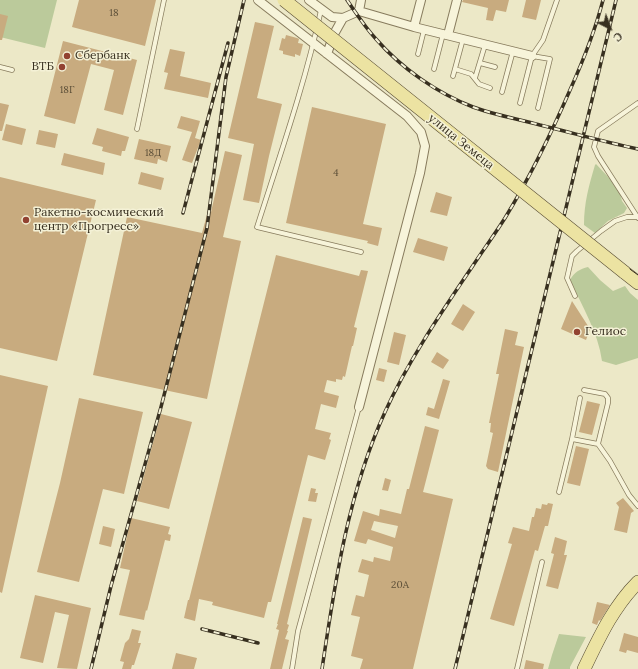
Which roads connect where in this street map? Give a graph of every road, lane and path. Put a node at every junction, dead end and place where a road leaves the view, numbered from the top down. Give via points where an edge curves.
1 (164, 0) edge
2 (258, 0) edge
3 (284, 0) edge
4 (309, 0) edge
5 (361, 0) edge
6 (421, 0) edge
7 (456, 0) edge
8 (557, 0) edge
9 (321, 10) junction
10 (359, 11) junction
11 (343, 18) junction
12 (414, 27) junction
13 (424, 30) junction
14 (445, 34) junction
15 (463, 39) junction
16 (314, 44) junction
17 (486, 44) junction
18 (513, 51) junction
19 (327, 54) junction
20 (418, 54) dead end
21 (532, 56) junction
22 (480, 63) junction
23 (0, 67) edge
24 (455, 68) junction
25 (495, 68) dead end
26 (434, 69) dead end
27 (12, 70) dead end
28 (453, 76) dead end
29 (475, 78) junction
30 (490, 88) dead end
31 (502, 92) dead end
32 (520, 103) dead end
33 (638, 103) edge
34 (538, 108) dead end
35 (137, 129) dead end
36 (638, 218) edge
37 (361, 252) dead end
38 (638, 283) edge
39 (575, 296) dead end
40 (584, 390) dead end
41 (580, 398) dead end
42 (359, 407) joint
43 (572, 439) junction
44 (598, 444) junction
45 (559, 492) dead end
46 (638, 506) edge
47 (542, 562) dead end
48 (638, 582) edge
49 (292, 669) edge
50 (517, 669) edge
51 (584, 669) edge

1 - 35 lane
2 - 16 street
3 - 38 main road, улица Земеца, bridge
4 - 9 street
5 - 10 street
6 - 12 street
7 - 14 street
8 - 21 lane via 543,40
9 - 11 street via 332,17
9 - 16 lane
10 - 11 street
10 - 12 street
11 - 19 street
12 - 13 street
13 - 14 street
13 - 20 lane
14 - 15 street
14 - 26 lane
15 - 17 street
15 - 24 lane
16 - 19 street
16 - 37 lane via 257,227
17 - 18 street
17 - 22 lane
18 - 21 street
18 - 31 lane
19 - 42 street via 407,116 422,132 425,146
21 - 32 lane
21 - 34 lane via 550,59
22 - 25 lane
22 - 29 lane
23 - 27 lane
24 - 28 lane
24 - 29 lane via 472,74
29 - 30 lane via 479,84
33 - 36 lane via 598,131 594,146
36 - 39 lane via 626,217 615,221 572,256 567,278
40 - 44 lane via 605,394 608,398
41 - 43 lane
42 - 49 lane via 298,631
43 - 44 lane
43 - 45 lane
44 - 46 lane
47 - 50 lane
48 - 51 main road via 602,630

